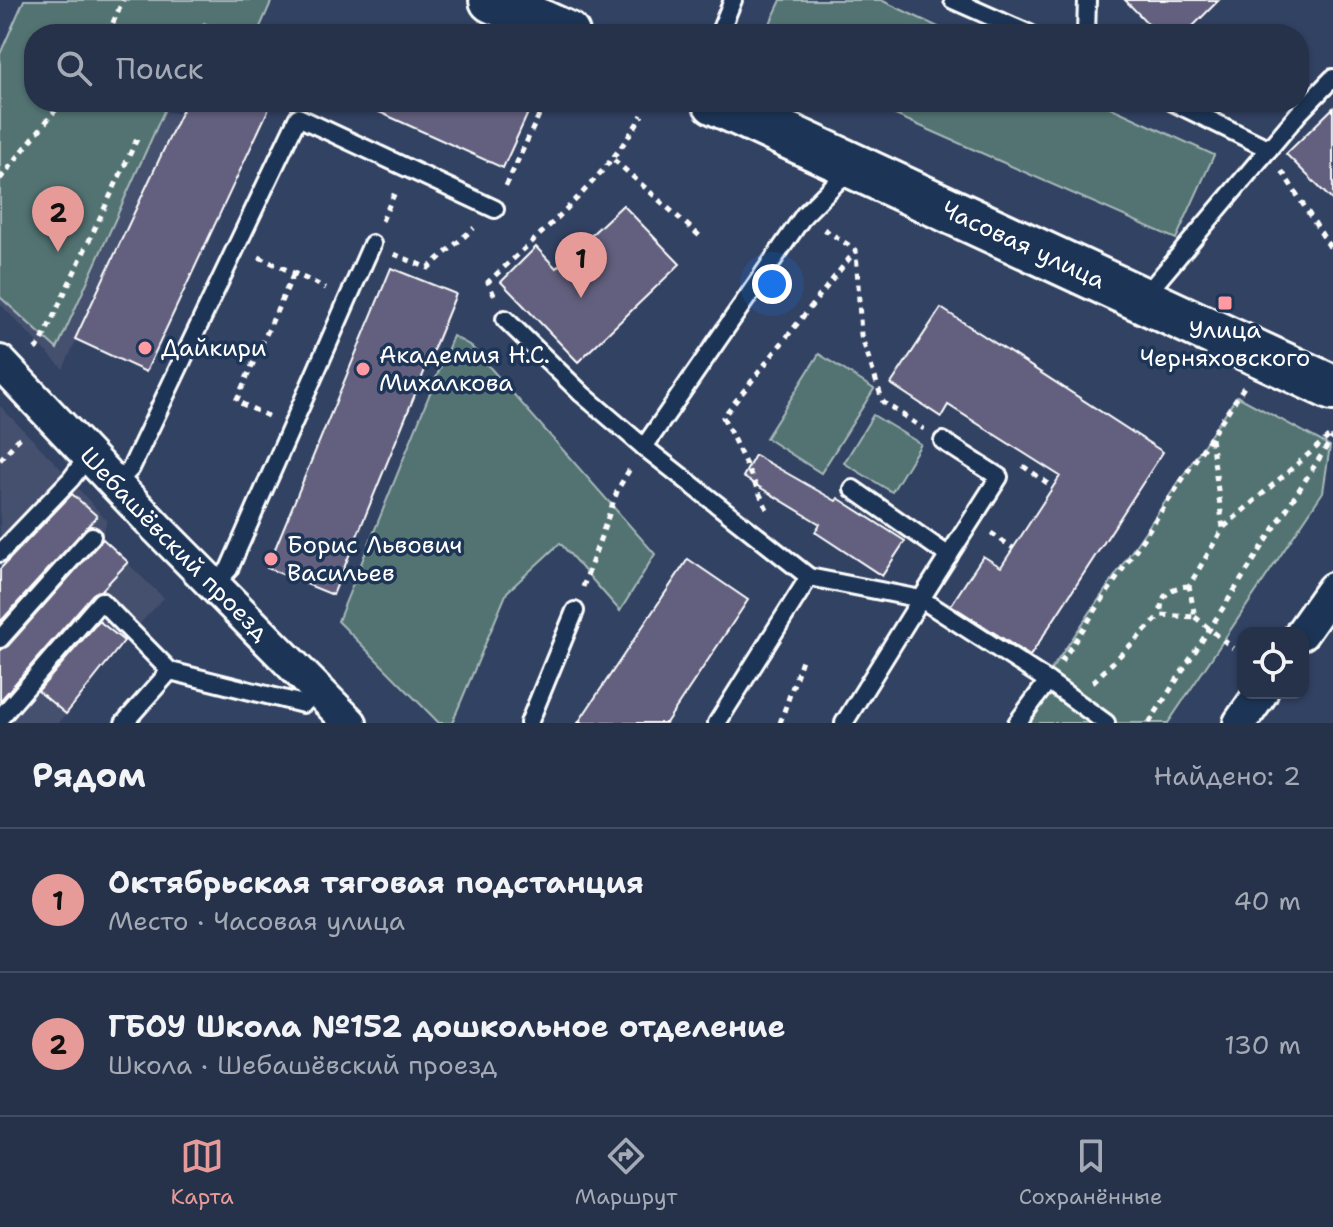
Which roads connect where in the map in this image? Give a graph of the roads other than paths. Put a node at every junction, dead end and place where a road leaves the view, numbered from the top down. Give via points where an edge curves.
1 (492, 0) edge
2 (733, 0) edge
3 (953, 0) edge
4 (1087, 0) edge
5 (545, 24) edge
6 (723, 24) edge
7 (1007, 24) edge
8 (1086, 24) edge
9 (1333, 78) edge
10 (1309, 105) edge
11 (737, 112) edge
12 (1193, 112) edge
13 (1302, 112) edge
14 (1269, 149) junction
15 (853, 166) junction
16 (495, 209) dead end
17 (372, 244) road end
18 (1142, 299) junction
19 (505, 319) road end
20 (0, 362) edge
21 (1333, 388) edge
22 (943, 441) road end
23 (644, 447) junction
24 (89, 455) junction
25 (116, 484) junction
26 (853, 489) dead end
27 (92, 536) dead end
28 (0, 553) edge
29 (949, 556) junction
30 (809, 577) junction
31 (214, 585) junction
32 (1333, 589) edge
33 (921, 599) junction
34 (575, 611) road end
35 (1306, 627) edge
36 (0, 639) edge
37 (170, 671) junction
38 (1048, 681) junction
39 (319, 690) junction
40 (1257, 699) edge
41 (0, 718) edge
42 (124, 723) edge
43 (350, 723) edge
44 (529, 723) edge
45 (717, 723) edge
46 (844, 723) edge
47 (1017, 723) edge
48 (1106, 723) edge
49 (1240, 723) edge

1 - 5 street
2 - 6 lane
3 - 7 lane
4 - 8 lane
9 - 10 lane
11 - 15 street, Часовая улица
12 - 14 lane
13 - 14 lane
14 - 18 lane
15 - 18 street, Часовая улица
15 - 23 lane via 804,215
16 - 25 lane via 298,117 131,468
17 - 31 lane via 229,569
18 - 21 street, Часовая улица
19 - 23 lane
20 - 24 street, Шебашёвский проезд
22 - 29 lane via 999,477
23 - 30 lane
24 - 25 street, Шебашёвский проезд
24 - 28 lane
25 - 31 street, Шебашёвский проезд
26 - 29 lane
27 - 36 lane
29 - 33 lane
30 - 33 lane
30 - 45 lane
31 - 39 street, Шебашёвский проезд
32 - 35 street
33 - 38 lane
33 - 46 lane
34 - 44 lane
37 - 39 lane via 303,704
37 - 41 lane via 101,601
37 - 42 lane
38 - 47 lane
38 - 48 lane
39 - 43 street, Шебашёвский проезд
40 - 49 street

